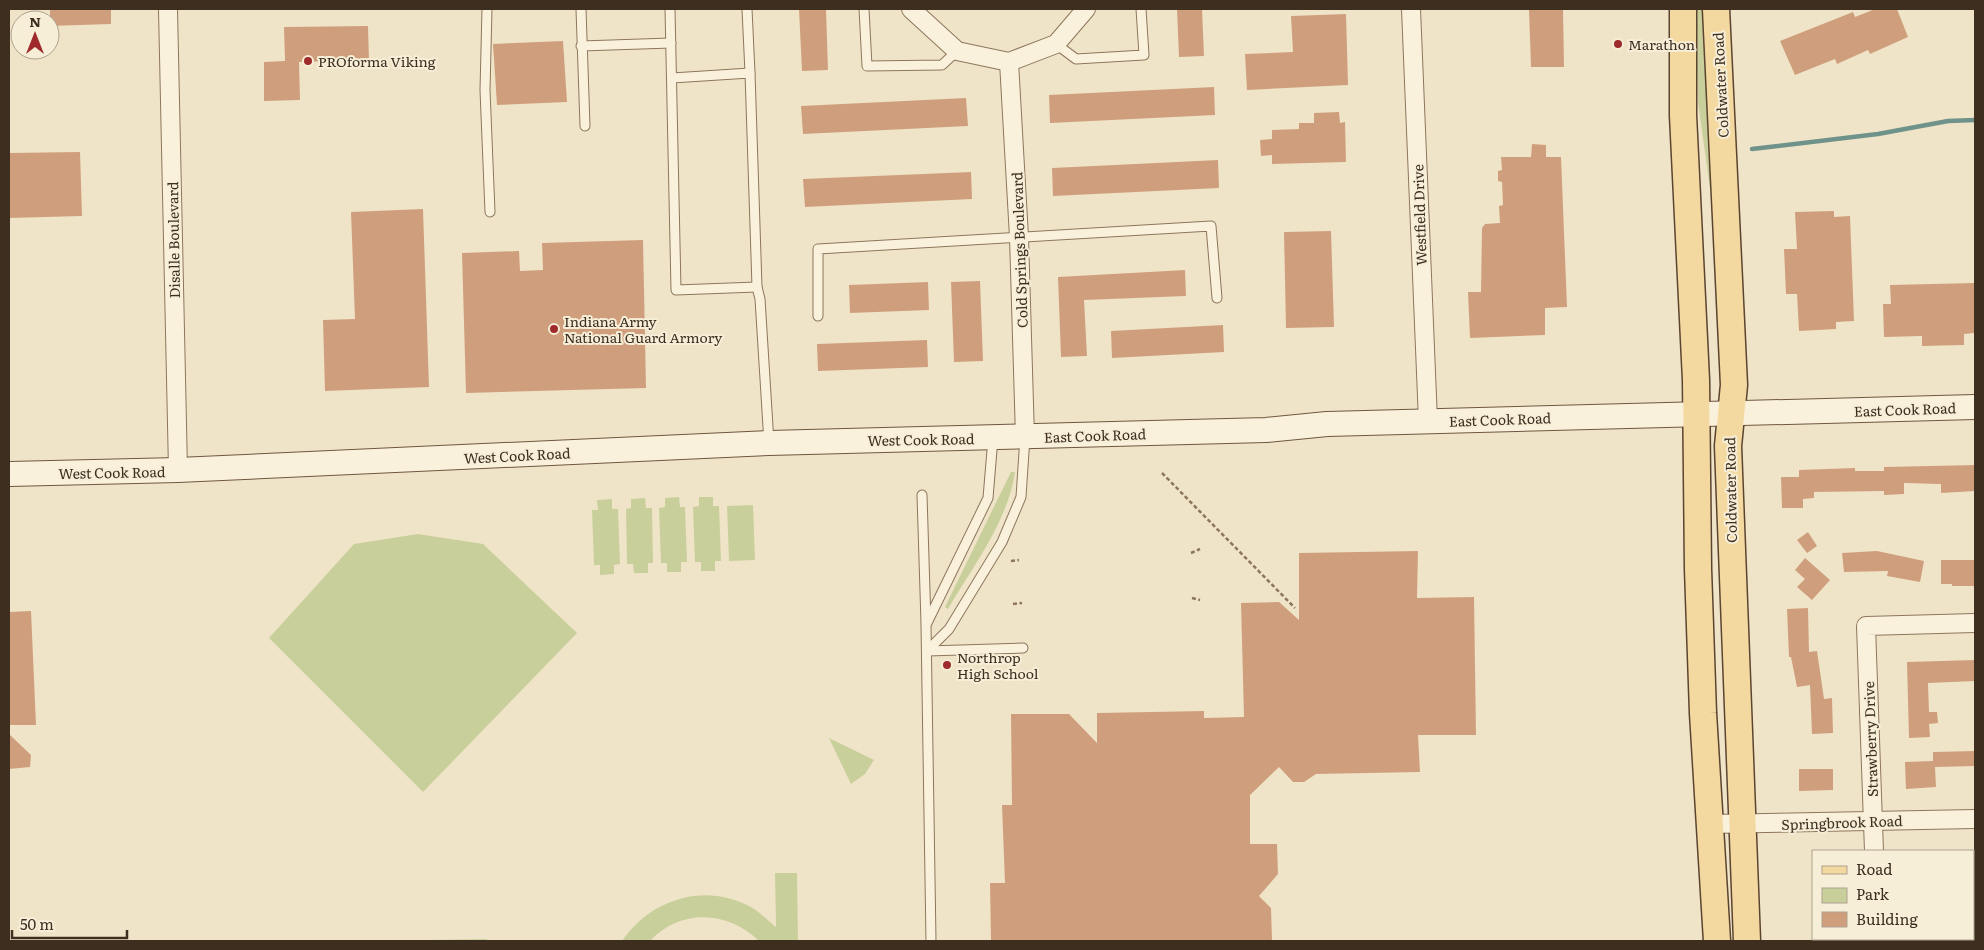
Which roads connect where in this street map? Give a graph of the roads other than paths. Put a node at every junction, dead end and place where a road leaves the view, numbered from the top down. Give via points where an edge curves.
1 (168, 9) edge
2 (486, 9) edge
3 (581, 9) edge
4 (670, 9) edge
5 (747, 9) edge
6 (864, 9) edge
7 (911, 9) edge
8 (1086, 9) edge
9 (1141, 9) edge
10 (1411, 9) edge
11 (1683, 9) edge
12 (1716, 9) edge
13 (671, 42) junction
14 (1056, 44) junction
15 (581, 46) junction
16 (957, 51) junction
17 (1009, 62) junction
18 (750, 73) junction
19 (672, 78) junction
20 (585, 126) dead end
21 (490, 212) dead end
22 (1019, 237) junction
23 (757, 287) junction
24 (1217, 298) dead end
25 (818, 316) dead end
26 (1975, 407) edge
27 (1696, 414) junction
28 (1731, 415) junction
29 (1428, 421) junction
30 (1025, 437) junction
31 (993, 438) junction
32 (769, 443) junction
33 (178, 470) junction
34 (9, 474) edge
35 (922, 495) dead end
36 (1975, 623) edge
37 (926, 625) junction
38 (1023, 648) dead end
39 (927, 651) junction
40 (1975, 819) edge
41 (1872, 820) junction
42 (1710, 824) junction
43 (1744, 824) junction
44 (1874, 850) edge
45 (931, 941) edge
46 (1717, 941) edge
47 (1747, 941) edge

1 - 33 street, Disalle Boulevard
2 - 21 lane via 485,90
3 - 15 lane
4 - 13 lane
5 - 18 lane
6 - 16 lane via 867,66 942,65
7 - 16 street
8 - 14 street
9 - 14 lane via 1144,55 1076,59
10 - 29 street, Westfield Drive
11 - 27 main road via 1683,115
12 - 28 main road, Coldwater Road via 1733,367
13 - 15 lane
13 - 19 lane
14 - 17 street
15 - 20 lane
16 - 17 street
17 - 22 street, Cold Springs Boulevard
18 - 19 lane
18 - 23 lane
19 - 23 lane via 676,290
22 - 24 lane via 1212,226
22 - 25 lane via 818,249
22 - 30 street, Cold Springs Boulevard
23 - 32 lane
26 - 28 main road, East Cook Road
27 - 28 main road, East Cook Road
27 - 29 main road, East Cook Road
27 - 42 main road via 1698,588
28 - 43 main road, Coldwater Road via 1728,455 1734,646
29 - 30 main road, East Cook Road via 1326,424 1266,430
30 - 31 main road, West Cook Road
30 - 39 lane via 1021,497 1002,542 949,629
31 - 32 main road, West Cook Road
31 - 37 lane via 988,498
32 - 33 main road, West Cook Road
33 - 34 main road, West Cook Road
35 - 37 lane
36 - 41 street, Strawberry Drive via 1866,626
37 - 39 lane
38 - 39 lane
39 - 45 lane
40 - 41 street, Springbrook Road
41 - 43 street, Springbrook Road
41 - 44 street, Strawberry Drive
42 - 43 street, Springbrook Road
42 - 46 main road
43 - 47 main road, Coldwater Road

